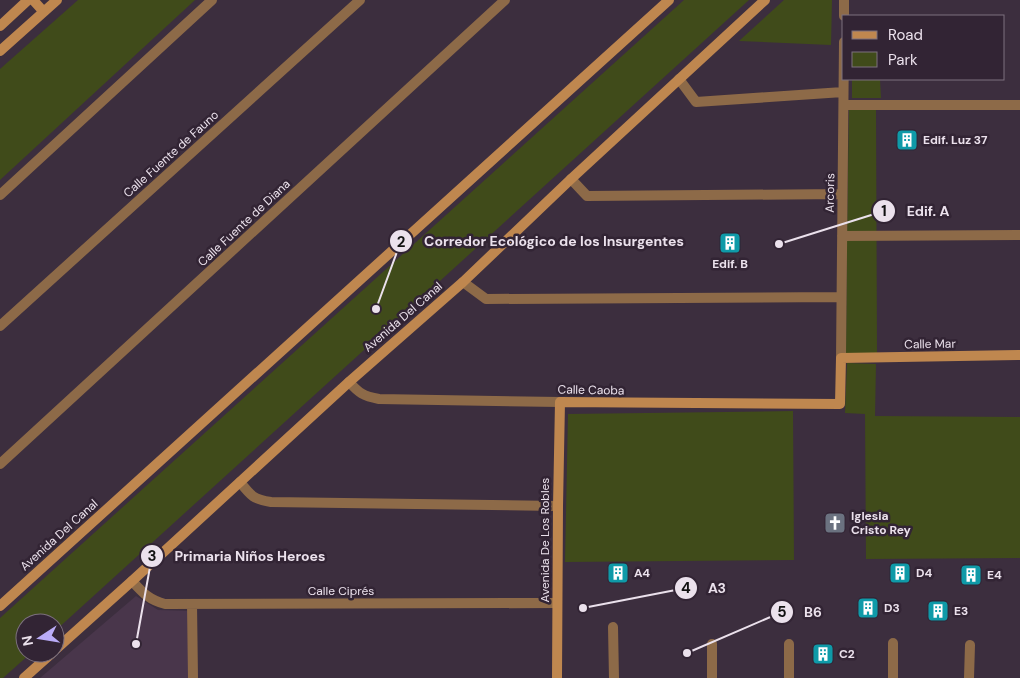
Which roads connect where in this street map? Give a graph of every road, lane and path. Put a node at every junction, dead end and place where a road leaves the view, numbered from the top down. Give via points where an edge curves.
1 (28, 0) edge
2 (33, 0) edge
3 (57, 0) edge
4 (212, 0) edge
5 (360, 0) edge
6 (504, 0) edge
7 (669, 0) edge
8 (765, 0) edge
9 (844, 0) edge
10 (43, 11) junction
11 (844, 15) edge
12 (0, 26) edge
13 (0, 51) edge
14 (679, 79) junction
15 (843, 80) edge
16 (843, 92) junction
17 (844, 105) junction
18 (1020, 105) edge
19 (571, 179) junction
20 (842, 194) junction
21 (0, 195) edge
22 (1020, 235) edge
23 (842, 236) junction
24 (463, 282) junction
25 (841, 297) junction
26 (0, 326) edge
27 (1020, 355) edge
28 (841, 358) junction
29 (349, 382) junction
30 (560, 402) junction
31 (840, 404) joint
32 (0, 464) edge
33 (240, 482) junction
34 (558, 506) junction
35 (132, 581) junction
36 (557, 603) junction
37 (192, 604) junction
38 (0, 606) edge
39 (613, 626) dead end
40 (65, 641) edge
41 (893, 643) dead end
42 (712, 644) dead end
43 (789, 644) dead end
44 (970, 645) dead end
45 (41, 663) edge
46 (24, 678) edge
47 (194, 678) edge
48 (557, 678) edge
49 (614, 678) edge
50 (712, 678) edge
51 (789, 678) edge
52 (893, 678) edge
53 (969, 678) edge

1 - 12 main road
2 - 10 main road
3 - 10 main road
4 - 21 street
5 - 26 street, Calle Fuente de Fauno
6 - 32 street, Calle Fuente de Diana
7 - 38 main road, Avenida Del Canal
8 - 14 main road, Avenida Del Canal
9 - 11 street
10 - 13 main road
14 - 16 street via 696,102
14 - 19 main road, Avenida Del Canal
15 - 16 street, Arcoris
16 - 17 street, Arcoris
17 - 18 street
17 - 20 street, Arcoris
19 - 20 street via 587,196
19 - 24 main road, Avenida Del Canal
20 - 23 street, Arcoris
22 - 23 street
23 - 25 street, Arcoris
24 - 25 street via 486,299
24 - 29 main road, Avenida Del Canal
25 - 28 street, Arcoris
27 - 28 main road, Calle Mar
28 - 31 main road, Arcoris
29 - 30 street, Calle Caoba via 366,397 379,399
29 - 33 main road, Avenida Del Canal
30 - 31 main road, Calle Caoba
30 - 34 main road, Avenida De Los Robles
33 - 34 street via 250,495 271,502
33 - 35 main road, Avenida Del Canal
34 - 36 main road, Avenida De Los Robles
35 - 37 street, Calle Ciprés via 156,602
35 - 40 main road, Avenida Del Canal
36 - 37 street, Calle Ciprés
36 - 48 main road, Avenida De Los Robles
37 - 47 street
39 - 49 street
41 - 52 street
42 - 50 street
43 - 51 street
44 - 53 street
45 - 46 main road

